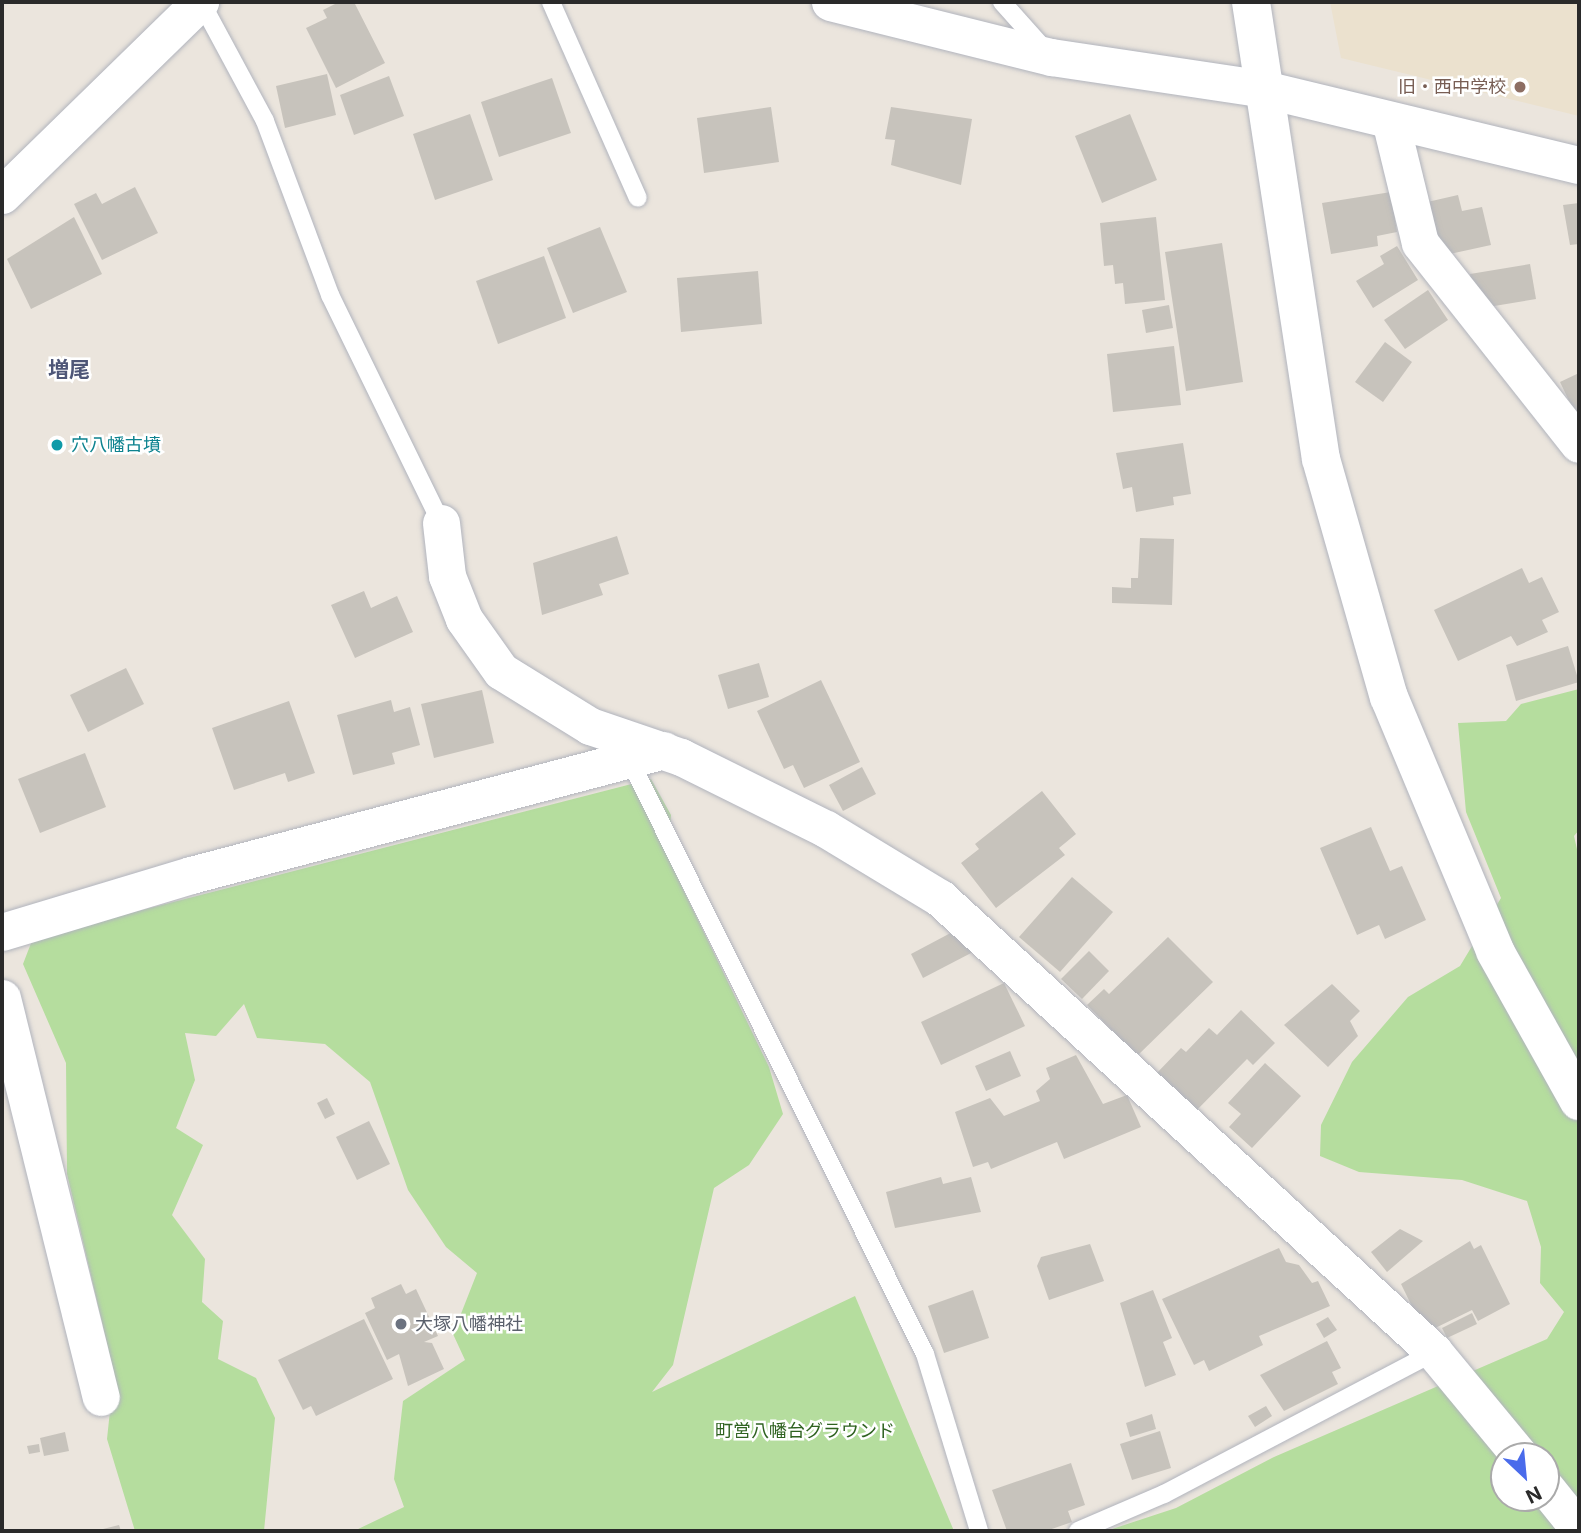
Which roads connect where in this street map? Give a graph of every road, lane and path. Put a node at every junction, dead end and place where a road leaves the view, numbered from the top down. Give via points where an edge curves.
1 (201, 2) edge
2 (551, 2) edge
3 (831, 2) edge
4 (1002, 2) edge
5 (1251, 2) edge
6 (1051, 57) junction
7 (1264, 89) junction
8 (1391, 124) junction
9 (1579, 165) edge
10 (2, 195) edge
11 (638, 198) dead end
12 (1579, 444) edge
13 (441, 523) joint
14 (647, 755) junction
15 (2, 932) edge
16 (2, 998) edge
17 (11, 1076) edge
18 (1579, 1101) edge
19 (1434, 1352) junction
20 (100, 1397) dead end
21 (1508, 1442) edge
22 (1560, 1505) edge
23 (1579, 1529) edge
24 (979, 1531) edge
25 (1078, 1531) edge

1 - 10 street
1 - 13 lane via 265,121 330,295
2 - 11 lane
3 - 6 street
4 - 6 lane
5 - 7 street
6 - 7 street
7 - 8 street
7 - 18 street via 1321,459 1389,697 1494,951
8 - 9 street
8 - 12 street via 1420,243
13 - 14 street via 447,576 459,608 501,671
14 - 15 street via 191,875
14 - 19 street via 826,829 940,898
14 - 24 lane via 925,1354
16 - 17 street
17 - 20 street
19 - 21 street
19 - 25 lane via 1164,1494
22 - 23 street

